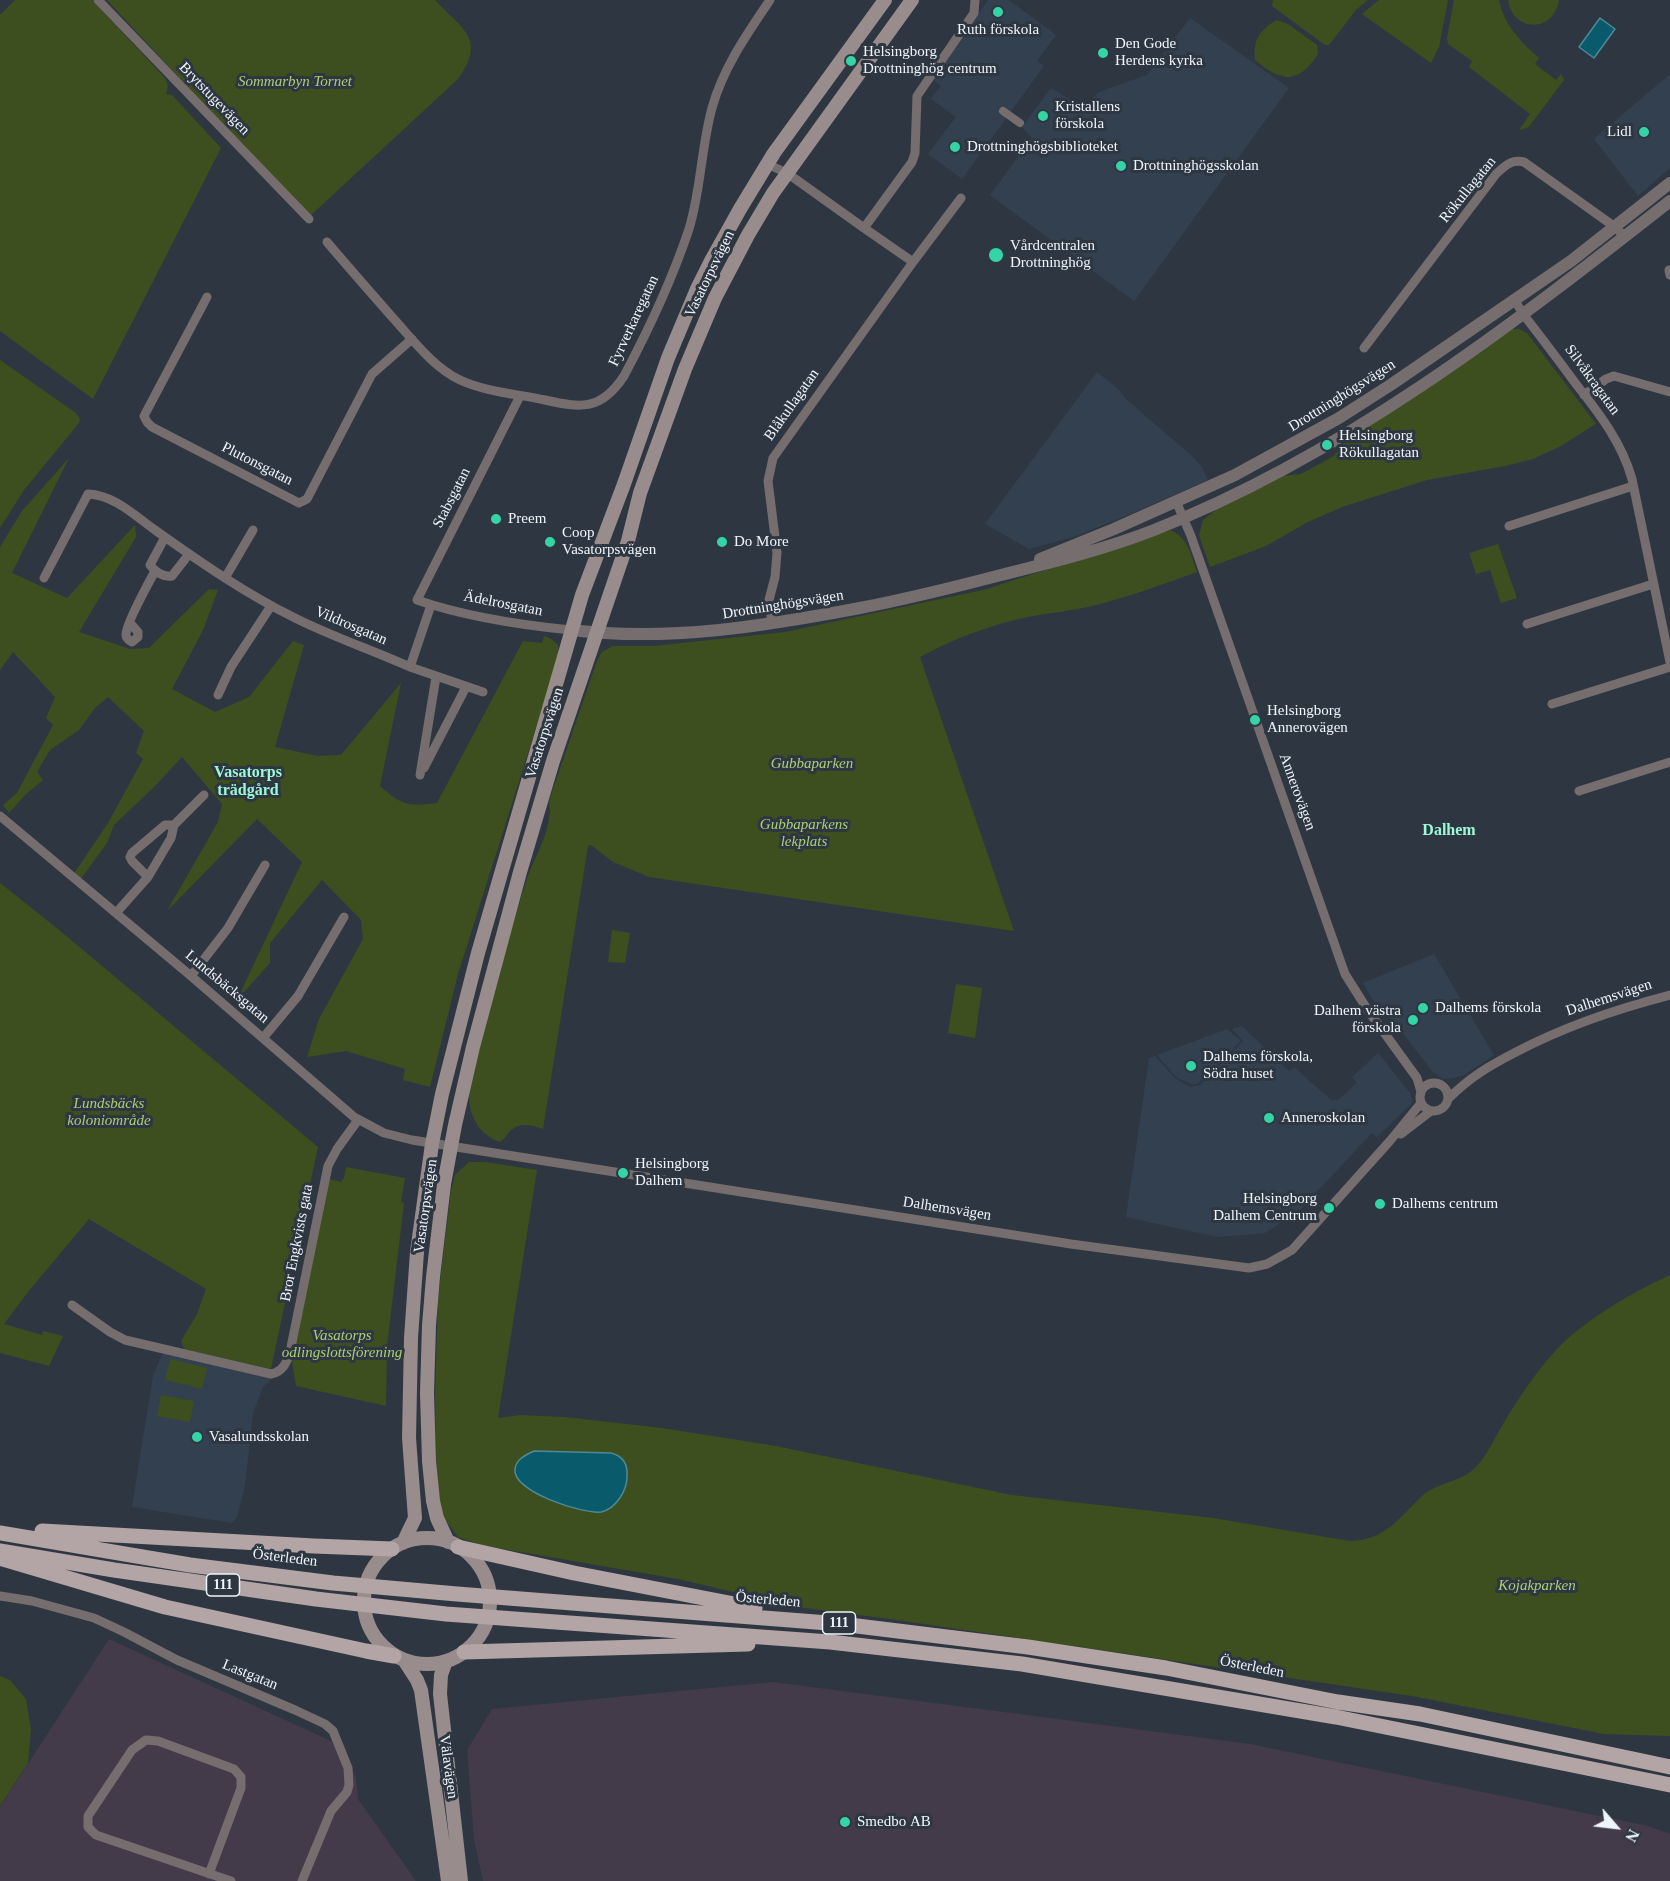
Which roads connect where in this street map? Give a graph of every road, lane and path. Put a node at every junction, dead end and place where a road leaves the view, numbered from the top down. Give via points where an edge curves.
1 (98, 0) edge
2 (770, 0) edge
3 (885, 0) edge
4 (912, 0) edge
5 (975, 0) edge
6 (1003, 111) dead end
7 (1020, 123) dead end
8 (767, 164) junction
9 (787, 173) junction
10 (1670, 183) edge
11 (961, 198) dead end
12 (1670, 201) edge
13 (309, 219) dead end
14 (1615, 227) junction
15 (864, 228) junction
16 (1624, 237) junction
17 (327, 242) dead end
18 (913, 262) junction
19 (207, 297) dead end
20 (1514, 299) junction
21 (1523, 314) junction
22 (412, 339) junction
23 (1364, 348) dead end
24 (1670, 392) edge
25 (1584, 395) junction
26 (520, 396) junction
27 (1633, 486) junction
28 (1176, 501) junction
29 (1183, 517) junction
30 (1509, 526) dead end
31 (253, 530) dead end
32 (165, 537) junction
33 (189, 554) junction
34 (155, 571) junction
35 (997, 576) junction
36 (44, 578) dead end
37 (225, 578) junction
38 (1653, 584) junction
39 (431, 604) junction
40 (271, 606) junction
41 (130, 623) dead end
42 (772, 624) junction
43 (1527, 624) dead end
44 (571, 630) junction
45 (596, 633) junction
46 (1670, 662) edge
47 (410, 667) junction
48 (1670, 668) edge
49 (436, 677) junction
50 (466, 687) junction
51 (483, 692) dead end
52 (218, 695) dead end
53 (1552, 704) dead end
54 (1670, 762) edge
55 (1579, 791) dead end
56 (204, 795) dead end
57 (0, 816) edge
58 (174, 825) junction
59 (266, 866) dead end
60 (148, 877) junction
61 (116, 913) junction
62 (344, 916) dead end
63 (191, 976) junction
64 (1670, 995) edge
65 (263, 1038) junction
66 (1417, 1077) junction
67 (1431, 1083) junction
68 (1464, 1083) junction
69 (1443, 1086) junction
70 (1421, 1092) junction
71 (1448, 1099) junction
72 (1421, 1103) junction
73 (1431, 1111) junction
74 (358, 1120) junction
75 (1389, 1142) junction
76 (432, 1144) junction
77 (451, 1147) junction
78 (72, 1305) dead end
79 (0, 1527) edge
80 (0, 1533) edge
81 (453, 1544) junction
82 (398, 1546) junction
83 (0, 1551) edge
84 (0, 1559) edge
85 (0, 1596) edge
86 (841, 1624) junction
87 (830, 1642) junction
88 (464, 1652) junction
89 (399, 1658) junction
90 (446, 1661) junction
91 (1476, 1725) junction
92 (1670, 1756) edge
93 (1670, 1767) edge
94 (1670, 1787) edge
95 (209, 1874) junction
96 (231, 1881) edge
97 (302, 1881) edge
98 (448, 1881) edge
99 (461, 1881) edge

1 - 13 street, Brytstugevägen
2 - 26 street, Fyrverkaregatan via 720,83 689,228 656,312 623,379 608,394 585,406
3 - 8 main road, Vasatorpsvägen
4 - 9 main road, Vasatorpsvägen
5 - 15 street via 974,13 917,96 912,162
6 - 7 street
8 - 9 street
8 - 44 main road, Vasatorpsvägen via 711,261 682,325
9 - 15 street
9 - 45 main road, Vasatorpsvägen via 748,235 699,335 640,493
10 - 14 street, Drottninghögsvägen
11 - 18 street, Blåkullagatan
12 - 16 street, Drottninghögsvägen
14 - 16 street, Rökullagatan
14 - 20 street, Drottninghögsvägen
14 - 23 street, Rökullagatan via 1524,162 1508,163
15 - 18 street
16 - 21 street, Drottninghögsvägen
17 - 22 street, Fyrverkaregatan
18 - 42 street, Blåkullagatan via 773,458 768,481 777,553 769,600
19 - 22 street, Plutonsgatan via 145,419 152,427 299,502 307,499 372,374
20 - 21 street, Silvåkragatan
20 - 28 street, Drottninghögsvägen via 1339,418 1235,475
21 - 25 street, Silvåkragatan
21 - 29 street, Drottninghögsvägen via 1345,434 1274,474
22 - 26 street, Fyrverkaregatan via 460,380
24 - 25 street via 1614,376
25 - 27 street, Silvåkragatan via 1620,446
26 - 39 street, Stabsgatan via 417,600
27 - 30 street
27 - 38 street, Silvåkragatan
28 - 29 street, Annerovägen
28 - 35 street, Drottninghögsvägen
29 - 35 street, Drottninghögsvägen via 1109,545
29 - 66 street, Annerovägen via 1345,974
31 - 37 street
32 - 33 street, Vildrosgatan
32 - 34 street via 150,566
32 - 36 street, Vildrosgatan via 113,500 88,494
33 - 34 street via 172,576
33 - 37 street, Vildrosgatan
34 - 41 street
35 - 42 street, Drottninghögsvägen via 915,597
37 - 40 street, Vildrosgatan
38 - 43 street
38 - 46 street, Silvåkragatan
39 - 44 street, Ädelrosgatan via 532,626
39 - 47 street
40 - 47 street, Vildrosgatan
40 - 52 street via 231,667
42 - 45 street, Drottninghögsvägen via 686,634
44 - 45 street, Drottninghögsvägen
44 - 76 main road, Vasatorpsvägen via 476,964
45 - 77 main road, Vasatorpsvägen via 520,872
47 - 49 street, Vildrosgatan
48 - 53 street
49 - 50 street, Vildrosgatan
49 - 50 street via 420,775
50 - 51 street, Vildrosgatan
54 - 55 street
56 - 58 street
57 - 61 street, Lundsbäcksgatan
58 - 60 street via 171,838
58 - 60 street via 165,825 130,857
59 - 63 street via 228,928
60 - 61 street
61 - 63 street, Lundsbäcksgatan
62 - 65 street via 298,996
63 - 65 street, Lundsbäcksgatan
64 - 68 street, Dalhemsvägen via 1556,1032
65 - 74 street, Lundsbäcksgatan
66 - 67 street
66 - 70 street, Annerovägen
67 - 69 street
67 - 70 street
68 - 69 street, Dalhemsvägen
68 - 71 street, Dalhemsvägen
69 - 71 street
70 - 72 street
71 - 73 street via 1440,1110
72 - 73 street
72 - 75 street, Dalhemsvägen
73 - 75 street, Dalhemsvägen
74 - 76 street, Lundsbäcksgatan via 384,1133
74 - 78 street, Bror Engkvists gata via 328,1166 290,1352 278,1372 271,1374 125,1340
75 - 77 street, Dalhemsvägen via 1292,1250 1267,1264 1249,1268
76 - 77 street, Lundsbäcksgatan
76 - 82 main road, Vasatorpsvägen via 417,1252 411,1338 409,1426 415,1518
77 - 81 main road, Vasatorpsvägen via 433,1277 428,1369 432,1501
79 - 82 main road via 372,1549
80 - 86 main road, Österleden / 111 via 333,1583
81 - 82 main road via 426,1538
81 - 86 main road via 607,1579
81 - 88 main road via 475,1560 489,1590 484,1627
82 - 89 main road via 376,1564 364,1598 372,1633
83 - 87 main road, 111 via 316,1599 434,1612
84 - 89 main road via 165,1607
85 - 97 street, Lastgatan via 94,1618 333,1731 348,1768 349,1785 331,1811
86 - 91 main road, Österleden / 111 via 1166,1668
87 - 88 main road
87 - 94 main road, 111 via 1022,1664 1336,1717
88 - 90 main road
89 - 90 main road via 425,1664
89 - 98 main road, Välavägen via 421,1690
90 - 99 main road, Välavägen via 440,1694
91 - 92 main road
91 - 93 main road, Österleden / 111
95 - 95 street via 96,1835 88,1827 88,1816 113,1778 132,1750 146,1740 234,1769 241,1777 241,1788
95 - 96 street

